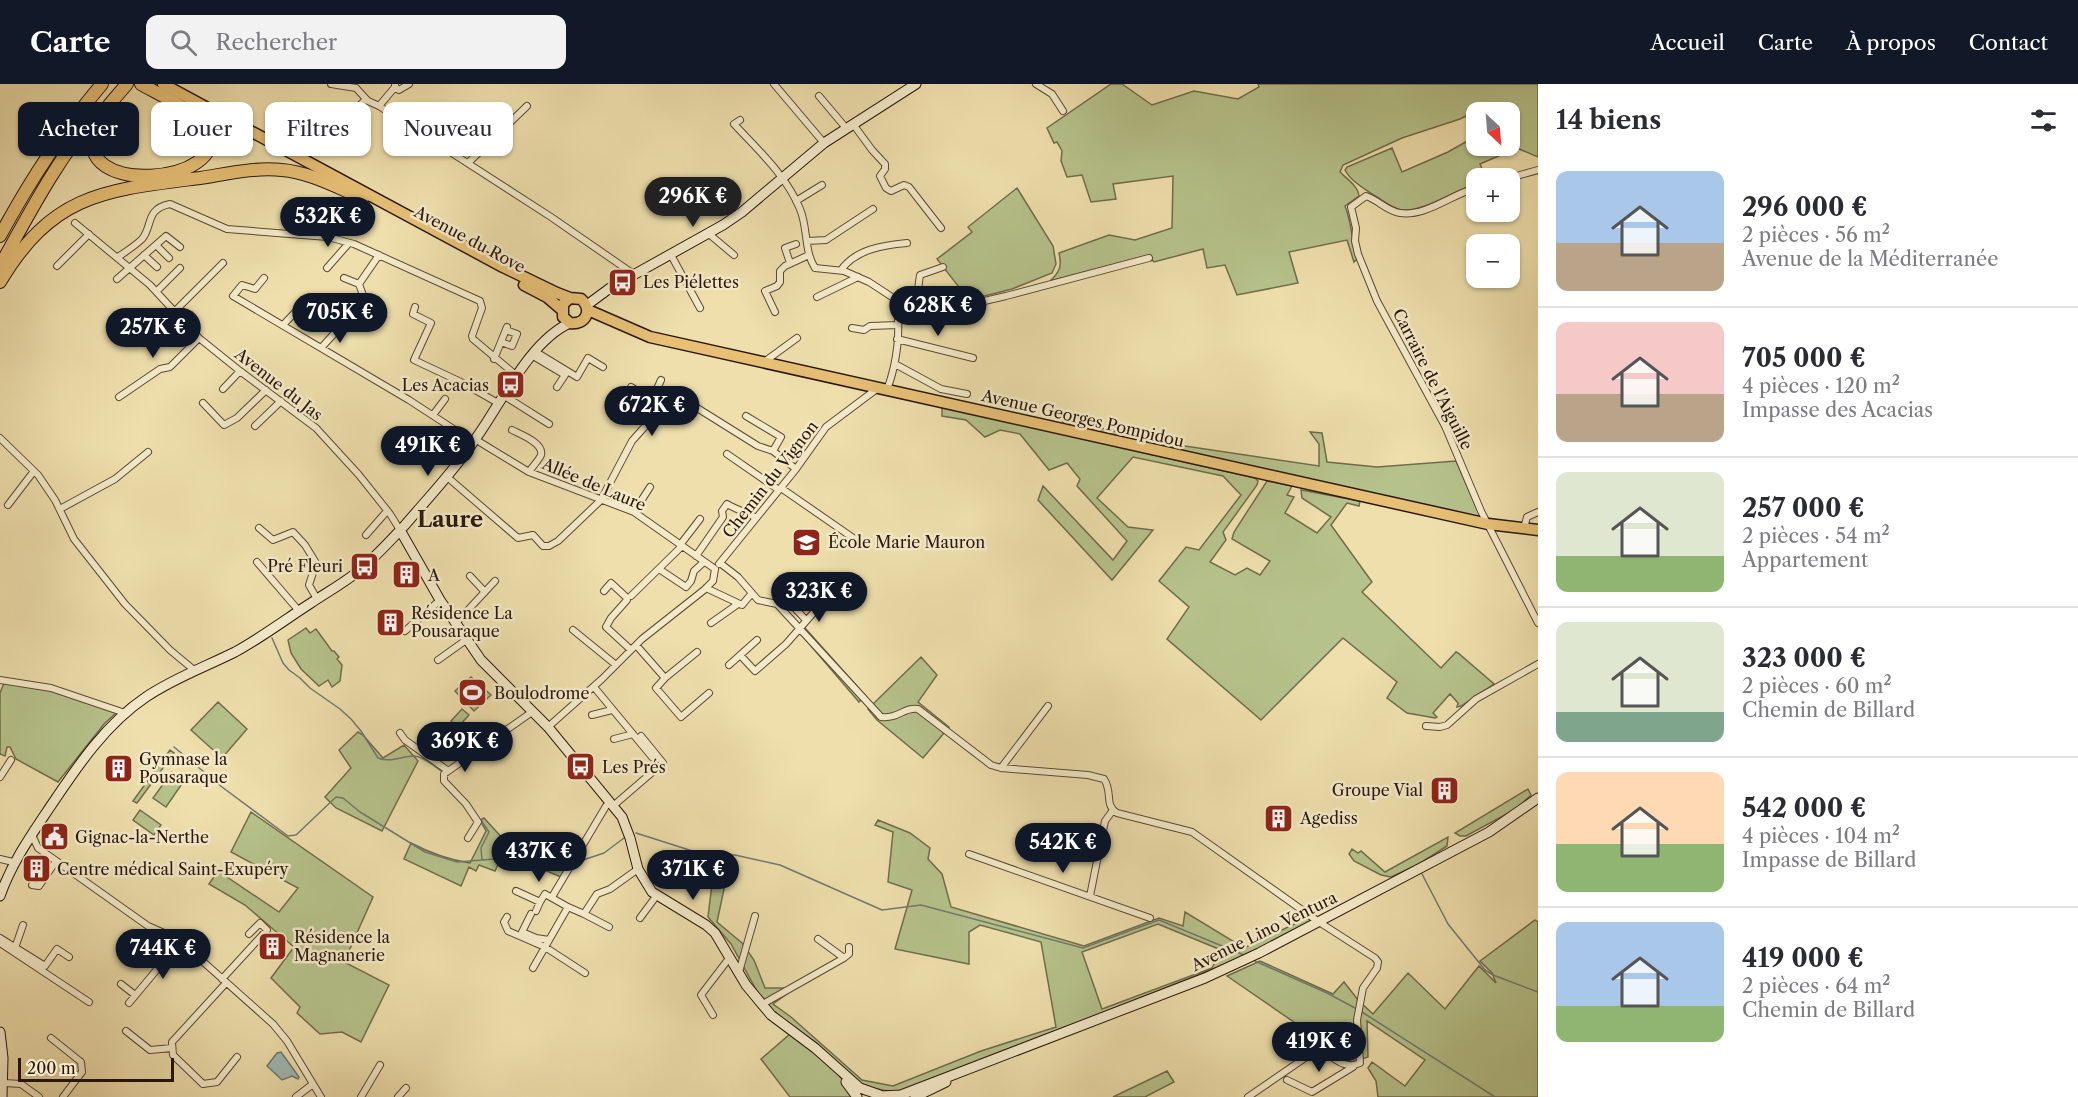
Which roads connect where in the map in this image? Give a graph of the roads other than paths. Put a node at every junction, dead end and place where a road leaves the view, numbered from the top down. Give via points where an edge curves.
1 (97, 84) edge
2 (102, 84) edge
3 (123, 84) edge
4 (128, 84) edge
5 (141, 84) edge
6 (149, 84) edge
7 (163, 84) edge
8 (332, 84) edge
9 (409, 84) edge
10 (774, 84) edge
11 (916, 84) edge
12 (1036, 84) edge
13 (395, 85) edge
14 (357, 86) edge
15 (819, 96) dead end
16 (366, 99) junction
17 (363, 102) edge
18 (379, 106) junction
19 (527, 106) dead end
20 (1063, 111) dead end
21 (740, 120) dead end
22 (850, 126) junction
23 (824, 143) junction
24 (468, 163) junction
25 (1538, 170) edge
26 (1520, 175) edge
27 (783, 178) junction
28 (822, 184) dead end
29 (1466, 192) edge
30 (363, 198) junction
31 (796, 201) junction
32 (18, 203) junction
33 (873, 209) dead end
34 (75, 223) dead end
35 (941, 228) dead end
36 (89, 234) junction
37 (709, 234) junction
38 (0, 236) edge
39 (807, 242) junction
40 (349, 243) junction
41 (908, 243) dead end
42 (796, 244) dead end
43 (156, 245) junction
44 (180, 247) dead end
45 (144, 255) junction
46 (379, 255) junction
47 (671, 255) junction
48 (734, 255) dead end
49 (809, 255) junction
50 (118, 257) junction
51 (169, 258) dead end
52 (1149, 258) dead end
53 (223, 263) dead end
54 (790, 263) junction
55 (57, 266) dead end
56 (129, 266) junction
57 (0, 267) edge
58 (157, 267) dead end
59 (943, 267) dead end
60 (180, 268) dead end
61 (327, 268) dead end
62 (841, 270) junction
63 (635, 275) junction
64 (858, 277) junction
65 (264, 278) dead end
66 (344, 278) dead end
67 (117, 279) dead end
68 (0, 282) edge
69 (359, 284) junction
70 (610, 288) junction
71 (157, 291) junction
72 (573, 297) junction
73 (817, 297) dead end
74 (303, 304) dead end
75 (416, 307) dead end
76 (700, 308) dead end
77 (561, 311) junction
78 (174, 312) junction
79 (587, 312) junction
80 (775, 312) dead end
81 (383, 316) dead end
82 (914, 318) junction
83 (184, 323) junction
84 (570, 323) junction
85 (898, 323) junction
86 (342, 325) dead end
87 (283, 326) junction
88 (852, 328) dead end
89 (549, 336) junction
90 (168, 338) dead end
91 (200, 338) junction
92 (797, 338) dead end
93 (897, 339) junction
94 (501, 342) junction
95 (321, 348) junction
96 (534, 354) junction
97 (973, 358) dead end
98 (494, 359) junction
99 (764, 362) junction
100 (895, 364) junction
101 (603, 367) dead end
102 (240, 371) junction
103 (517, 376) junction
104 (661, 380) dead end
105 (557, 387) dead end
106 (631, 387) dead end
107 (223, 389) dead end
108 (883, 389) junction
109 (266, 390) junction
110 (967, 394) dead end
111 (119, 397) dead end
112 (445, 399) dead end
113 (500, 399) junction
114 (652, 400) junction
115 (281, 401) junction
116 (686, 401) dead end
117 (203, 403) dead end
118 (656, 414) junction
119 (433, 416) junction
120 (668, 416) dead end
121 (746, 416) dead end
122 (549, 424) dead end
123 (255, 426) dead end
124 (512, 430) dead end
125 (475, 441) junction
126 (1, 442) edge
127 (773, 451) junction
128 (148, 452) dead end
129 (727, 454) dead end
130 (796, 469) junction
131 (34, 471) junction
132 (529, 472) junction
133 (446, 476) junction
134 (650, 487) dead end
135 (780, 489) junction
136 (601, 500) junction
137 (8, 506) dead end
138 (60, 509) junction
139 (387, 511) junction
140 (634, 512) junction
141 (1538, 512) edge
142 (756, 518) junction
143 (700, 519) dead end
144 (1488, 524) junction
145 (259, 528) dead end
146 (1524, 528) junction
147 (400, 530) junction
148 (1538, 530) edge
149 (366, 535) dead end
150 (859, 542) dead end
151 (681, 546) junction
152 (696, 556) junction
153 (704, 561) junction
154 (257, 562) dead end
155 (720, 563) junction
156 (659, 569) junction
157 (715, 569) junction
158 (470, 576) dead end
159 (495, 581) dead end
160 (706, 588) junction
161 (604, 591) dead end
162 (485, 592) junction
163 (752, 593) junction
164 (632, 596) dead end
165 (317, 598) junction
166 (440, 600) junction
167 (787, 600) dead end
168 (822, 603) dead end
169 (738, 604) junction
170 (298, 611) junction
171 (806, 620) junction
172 (711, 623) dead end
173 (1538, 623) edge
174 (455, 624) junction
175 (799, 627) junction
176 (573, 630) dead end
177 (405, 631) dead end
178 (466, 640) junction
179 (757, 640) dead end
180 (633, 648) junction
181 (697, 652) dead end
182 (740, 655) junction
183 (438, 660) dead end
184 (1538, 664) edge
185 (616, 665) junction
186 (729, 665) dead end
187 (194, 670) junction
188 (665, 678) junction
189 (0, 680) edge
190 (594, 687) junction
191 (709, 693) dead end
192 (1048, 706) dead end
193 (612, 710) junction
194 (532, 711) junction
195 (126, 713) junction
196 (592, 715) dead end
197 (1426, 726) dead end
198 (548, 727) junction
199 (400, 733) dead end
200 (633, 734) junction
201 (641, 735) dead end
202 (614, 740) dead end
203 (652, 758) dead end
204 (11, 760) dead end
205 (1001, 768) junction
206 (447, 771) junction
207 (0, 777) edge
208 (1538, 798) edge
209 (612, 804) junction
210 (1113, 810) junction
211 (32, 835) junction
212 (468, 838) dead end
213 (24, 845) junction
214 (38, 848) junction
215 (538, 851) dead end
216 (969, 854) dead end
217 (573, 859) junction
218 (0, 860) edge
219 (56, 861) junction
220 (14, 862) junction
221 (638, 869) junction
222 (32, 885) dead end
223 (516, 891) dead end
224 (657, 895) junction
225 (0, 896) edge
226 (1090, 896) junction
227 (552, 897) junction
228 (540, 902) junction
229 (568, 907) junction
230 (584, 914) junction
231 (755, 916) dead end
232 (507, 917) dead end
233 (640, 918) dead end
234 (1150, 918) dead end
235 (1319, 922) junction
236 (23, 925) dead end
237 (609, 927) dead end
238 (249, 934) dead end
239 (818, 939) dead end
240 (0, 940) edge
241 (549, 940) junction
242 (179, 943) junction
243 (545, 947) junction
244 (849, 947) dead end
245 (15, 948) junction
246 (730, 956) junction
247 (69, 957) dead end
248 (844, 958) junction
249 (532, 968) dead end
250 (739, 972) junction
251 (585, 973) dead end
252 (224, 981) junction
253 (121, 984) dead end
254 (135, 995) junction
255 (89, 1002) dead end
256 (129, 1002) dead end
257 (761, 1005) junction
258 (713, 1015) dead end
259 (126, 1031) dead end
260 (0, 1032) edge
261 (51, 1038) dead end
262 (172, 1048) junction
263 (237, 1057) dead end
264 (831, 1061) junction
265 (989, 1062) junction
266 (380, 1065) dead end
267 (1354, 1066) junction
268 (1287, 1080) dead end
269 (4, 1083) junction
270 (313, 1083) junction
271 (406, 1088) dead end
272 (882, 1096) edge
273 (3, 1097) edge
274 (39, 1097) edge
275 (63, 1097) edge
276 (296, 1097) edge
277 (321, 1097) edge
278 (361, 1097) edge
279 (398, 1097) edge
280 (857, 1097) edge
281 (867, 1097) edge
282 (915, 1097) edge
283 (1248, 1097) edge

1 - 32 highway via 61,131
2 - 32 highway via 67,127
3 - 57 highway via 71,147
4 - 5 highway via 95,129 95,152 101,162 121,174 137,175 177,171 197,163 205,156 210,142 208,131 187,111
6 - 30 main road, Avenue du Rove
7 - 72 main road via 503,267 556,294
8 - 14 street
9 - 13 street via 399,90
10 - 23 street
11 - 22 street
12 - 20 street via 1052,94
13 - 18 street
14 - 16 street
15 - 22 street
16 - 17 street
16 - 18 street
18 - 24 street
19 - 24 street
21 - 27 street via 734,124
22 - 23 street
22 - 35 street via 885,164 880,176 886,188 894,190 906,185
23 - 27 street
24 - 63 street
25 - 26 street
27 - 31 street
27 - 37 street
28 - 31 street
29 - 144 street, Carraire de l'Aiguille via 1415,212 1400,213 1366,196 1351,207 1364,273 1445,426
30 - 68 highway via 282,170 256,170 113,190 71,206 43,226 25,244
30 - 77 main road, Avenue du Rove via 547,297
31 - 39 street
32 - 38 highway
33 - 39 street via 826,240
34 - 36 street, Avenue du Jas
36 - 50 street, Avenue du Jas
36 - 55 street
37 - 47 street
37 - 48 street
39 - 49 street
40 - 46 street
40 - 50 street via 328,237 227,229 170,204 156,209 143,238
40 - 61 street
41 - 62 street via 868,250
42 - 54 street via 782,249
43 - 44 street via 166,236
43 - 45 street
43 - 51 street
45 - 56 street
45 - 58 street
46 - 69 street
46 - 98 street via 480,301 482,308 472,339
47 - 63 street
47 - 76 street
49 - 54 street
49 - 62 street via 815,268
50 - 56 street, Avenue du Jas
52 - 82 street
53 - 78 street
54 - 80 street via 780,271 777,286 765,291
56 - 67 street
56 - 71 street, Avenue du Jas
59 - 82 street via 920,275
60 - 71 street
62 - 64 street
63 - 70 street
64 - 73 street
64 - 85 street via 895,299
65 - 87 street, Allée de Laure via 255,290 242,285 233,296
66 - 69 street
69 - 81 street via 364,298
70 - 72 street via 590,296
70 - 79 street
71 - 78 street, Avenue du Jas
72 - 77 main road via 562,304
72 - 79 main road
74 - 87 street
75 - 113 street via 413,314 431,323 414,360
77 - 84 main road
77 - 89 street
78 - 83 street, Avenue du Jas
79 - 84 main road via 580,322
79 - 99 main road, Avenue Georges Pompidou via 596,320 650,337
82 - 85 street
83 - 90 street
83 - 91 street, Avenue du Jas
84 - 89 street
85 - 88 street via 864,330
85 - 93 street
86 - 95 street
87 - 95 street, Allée de Laure
89 - 96 street
91 - 102 street, Avenue du Jas
91 - 111 street via 170,367 160,369
92 - 99 street
93 - 97 street
93 - 100 street
94 - 94 street via 506,328 516,334 512,346
94 - 98 street
95 - 119 street, Allée de Laure
96 - 101 street via 577,377 588,358
96 - 103 street
96 - 105 street via 565,375
98 - 103 street
99 - 108 main road, Avenue Georges Pompidou
100 - 108 street
100 - 110 street via 941,389
102 - 107 street
102 - 109 street, Avenue du Jas
103 - 113 street
104 - 114 street
106 - 114 street
108 - 130 street, Chemin du Vignon via 826,427
108 - 144 main road, Avenue Georges Pompidou
109 - 115 street, Avenue du Jas
109 - 117 street via 225,425
112 - 119 street
113 - 122 street
113 - 125 street
114 - 118 street
115 - 123 street
115 - 139 street, Avenue du Jas via 316,428
116 - 127 street via 758,446
118 - 120 street
118 - 136 street via 632,441
119 - 125 street, Allée de Laure
121 - 127 street via 781,437
124 - 132 street via 540,449 541,455
125 - 132 street, Allée de Laure
125 - 133 street
126 - 131 street
127 - 130 street
128 - 138 street via 115,478
129 - 135 street
130 - 135 street, Chemin du Vignon
131 - 137 street
131 - 138 street
132 - 136 street, Allée de Laure
133 - 136 street via 518,538 533,535 543,546 558,542
133 - 147 street
134 - 140 street
135 - 142 street, Chemin du Vignon
135 - 150 street
136 - 140 street, Allée de Laure
138 - 187 street via 74,539 125,604
139 - 147 street, Avenue du Jas
139 - 149 street
140 - 151 street, Allée de Laure
141 - 146 street via 1527,517
142 - 152 street via 727,504 723,517
142 - 155 street, Chemin du Vignon
143 - 151 street
144 - 146 main road, Avenue Georges Pompidou
144 - 173 street, Carraire de l'Aiguille
145 - 165 street via 273,540 293,532 305,545 316,563 309,585
146 - 148 main road, Avenue Georges Pompidou
147 - 165 street via 359,571
147 - 166 street
151 - 152 street, Allée de Laure
151 - 156 street
152 - 153 street, Allée de Laure
153 - 156 street via 686,587
153 - 157 street, Allée de Laure
154 - 170 street
155 - 157 street, Chemin du Vignon
155 - 163 street
156 - 164 street
157 - 160 street via 713,581
158 - 162 street
159 - 162 street
160 - 169 street
160 - 180 street
161 - 180 street via 611,583 627,597 606,627
162 - 174 street
163 - 169 street via 745,603
163 - 175 street via 758,600 777,604
165 - 170 street
166 - 174 street
166 - 177 street
167 - 171 street
168 - 171 street
169 - 172 street
170 - 187 street via 237,651
171 - 175 street
174 - 178 street
175 - 182 street via 755,671
175 - 205 street via 881,717 891,718 918,709 990,765
176 - 185 street
178 - 183 street
178 - 194 street via 483,663
179 - 182 street
180 - 185 street
180 - 188 street
181 - 188 street
182 - 186 street
184 - 197 street via 1476,699 1447,725
185 - 190 street
187 - 195 street via 163,686
188 - 191 street via 656,688 681,717
189 - 195 street via 51,687
190 - 193 street
190 - 198 street
192 - 205 street
193 - 196 street
193 - 200 street
194 - 198 street
194 - 206 street
195 - 211 street via 86,754
198 - 209 street
199 - 206 street
200 - 202 street
200 - 203 street
201 - 209 street via 663,763
204 - 207 street
205 - 210 street via 1104,779 1110,786
206 - 212 street via 444,782 478,822
208 - 235 street, Avenue Lino Ventura via 1489,832
209 - 217 street via 606,806
209 - 221 street via 622,817
210 - 226 street via 1105,821
210 - 235 street via 1192,832
211 - 213 street
211 - 214 street
213 - 214 street
213 - 220 street
214 - 219 street
215 - 217 street
216 - 226 street
217 - 227 street
218 - 220 street
219 - 222 street via 39,886
219 - 242 street via 148,926
220 - 225 street
221 - 224 street
221 - 230 street via 597,894
223 - 228 street
224 - 233 street
224 - 246 street via 706,925
226 - 234 street
227 - 228 street via 545,894
227 - 229 street
228 - 241 street via 522,932
229 - 230 street
229 - 241 street
230 - 237 street
231 - 250 street
232 - 243 street via 504,921 508,931
235 - 265 street, Avenue Lino Ventura via 1205,978
235 - 267 street via 1378,962 1361,998 1357,1020 1361,1056 1360,1063
236 - 245 street
238 - 252 street via 258,923 267,930
239 - 248 street
240 - 245 street
240 - 255 street
241 - 243 street
242 - 252 street
242 - 254 street
243 - 249 street
243 - 251 street
244 - 248 street
245 - 247 street via 45,966 57,949
246 - 250 street
246 - 258 street via 701,994
248 - 257 street
250 - 257 street
252 - 262 street via 172,1042
252 - 270 street via 273,1024
253 - 254 street
254 - 256 street
257 - 264 street
259 - 262 street via 150,1050
260 - 269 street
261 - 275 street via 81,1062 82,1072
262 - 263 street via 173,1055 203,1084 217,1082
264 - 272 street via 860,1088
264 - 280 street
265 - 272 street, Avenue Lino Ventura via 900,1095
265 - 282 street, Avenue Lino Ventura
266 - 278 street
267 - 268 street via 1312,1092
267 - 283 street via 1345,1066 1318,1049
269 - 273 street
269 - 274 street via 21,1084
270 - 276 street
270 - 277 street
271 - 279 street
272 - 281 street, Avenue Lino Ventura

